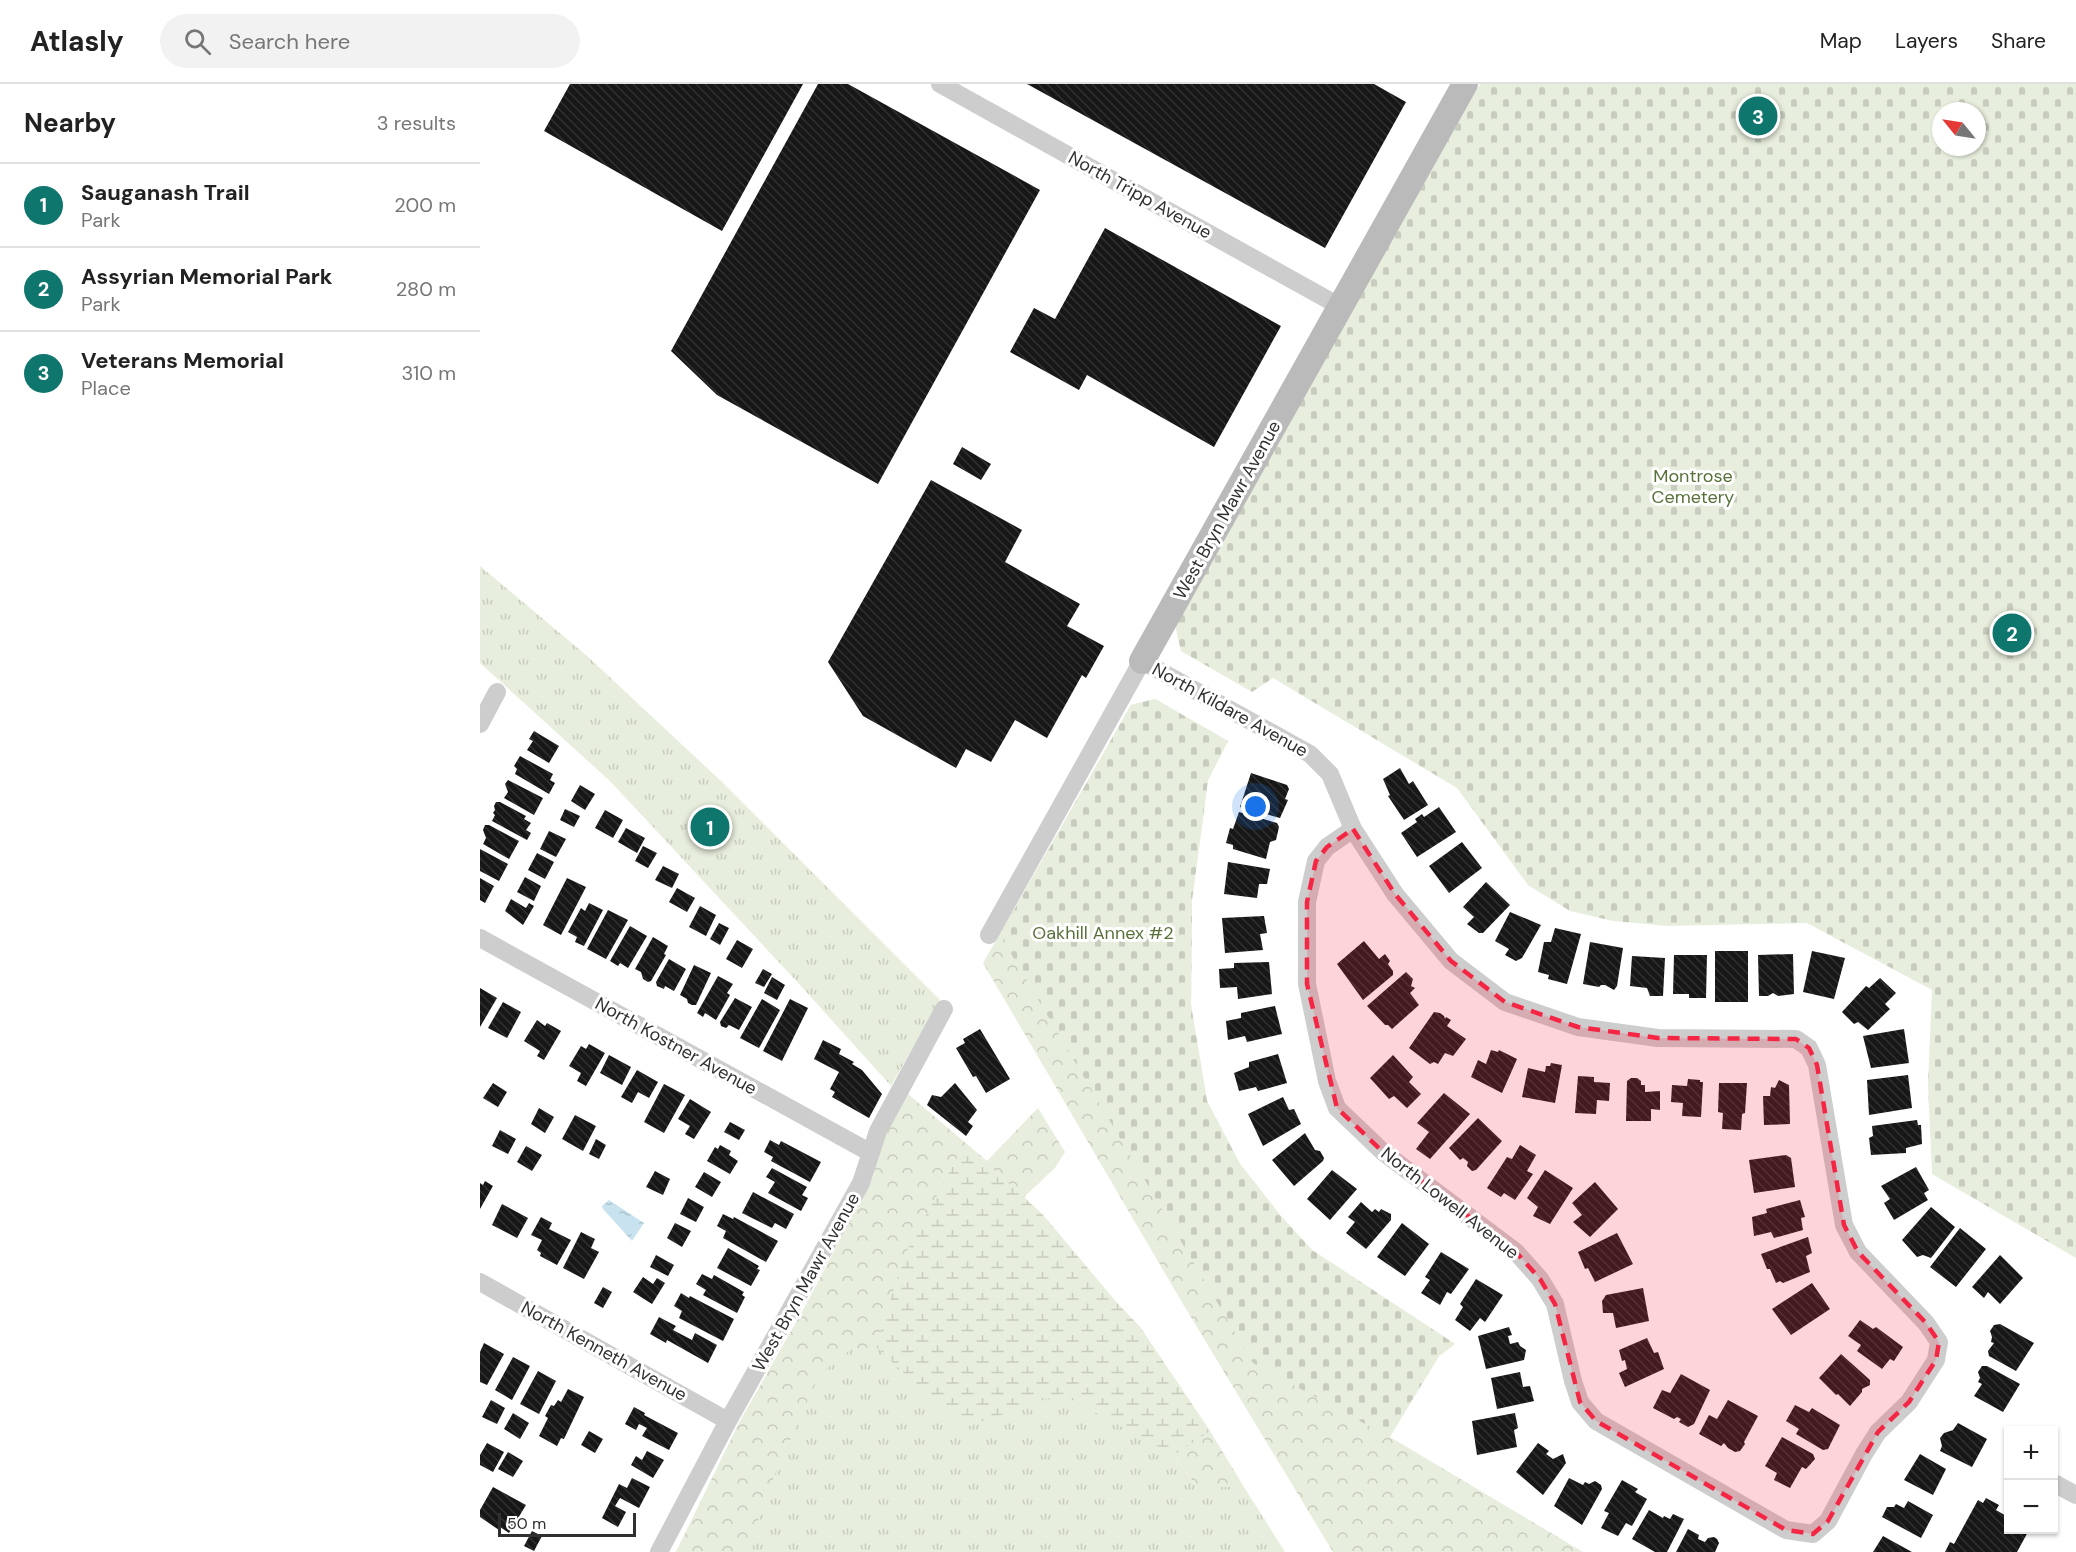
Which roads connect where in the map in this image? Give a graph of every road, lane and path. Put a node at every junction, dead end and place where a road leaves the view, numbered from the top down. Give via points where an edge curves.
1 (940, 84) edge
2 (1465, 84) edge
3 (1341, 307) junction
4 (1142, 661) junction
5 (497, 692) dead end
6 (480, 724) edge
7 (1353, 829) junction
8 (989, 935) dead end
9 (480, 938) edge
10 (944, 1009) dead end
11 (871, 1153) junction
12 (480, 1282) edge
13 (728, 1421) junction
14 (2058, 1485) edge
15 (2076, 1495) edge
16 (1813, 1534) joint
17 (659, 1552) edge

1 - 3 street, North Tripp Avenue
2 - 3 street, West Bryn Mawr Avenue
3 - 4 street, West Bryn Mawr Avenue
4 - 7 street, North Kildare Avenue via 1310,754 1330,774
4 - 8 street, West Bryn Mawr Avenue
5 - 6 street
7 - 16 street, North Lowell Avenue via 1327,847 1316,861 1307,902 1307,984 1327,1081 1337,1108 1383,1152 1516,1252 1540,1279 1555,1304 1580,1402 1596,1421 1786,1530
7 - 16 street, North Kildare Avenue via 1395,894 1451,961 1505,1002 1578,1027 1658,1038 1796,1039 1809,1048 1817,1065 1844,1225 1858,1252 1926,1323 1939,1342 1936,1360 1909,1402 1878,1432 1828,1521
9 - 11 street, North Kostner Avenue
10 - 11 street, West Bryn Mawr Avenue via 878,1131
11 - 13 street, West Bryn Mawr Avenue via 861,1183
12 - 13 street, North Kenneth Avenue
13 - 17 street, West Bryn Mawr Avenue
14 - 15 street

